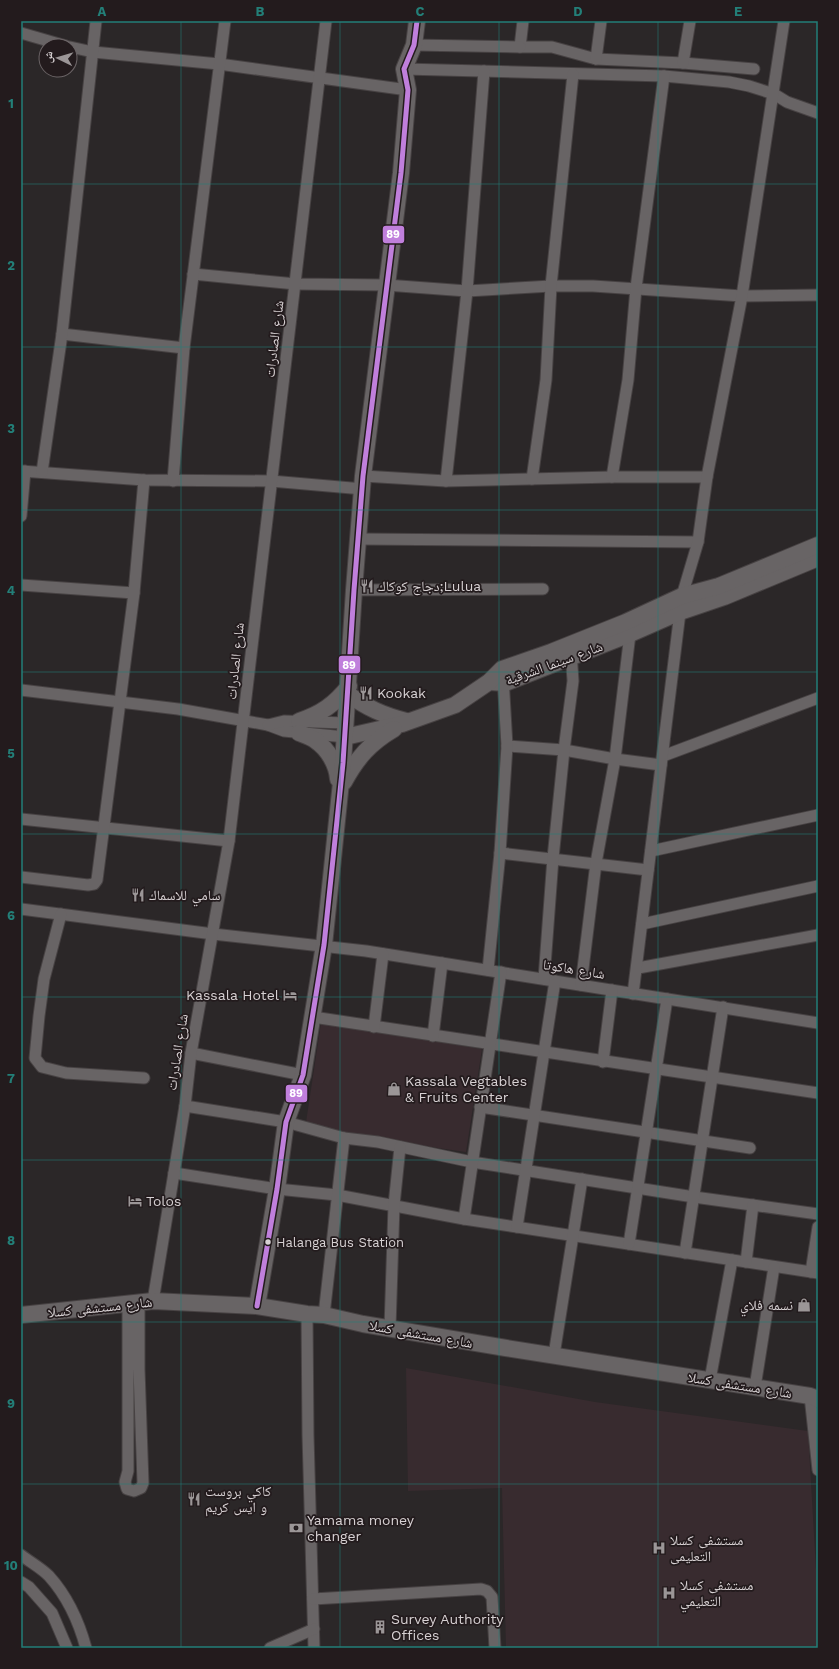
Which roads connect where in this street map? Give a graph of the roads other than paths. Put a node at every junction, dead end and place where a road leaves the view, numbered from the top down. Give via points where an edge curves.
1 (96, 21) edge
2 (225, 21) edge
3 (326, 21) edge
4 (418, 21) edge
5 (523, 21) edge
6 (601, 21) edge
7 (690, 21) edge
8 (784, 21) edge
9 (21, 33) edge
10 (38, 38) edge
11 (414, 45) junction
12 (520, 47) junction
13 (78, 49) edge
14 (93, 52) junction
15 (596, 59) junction
16 (683, 63) junction
17 (219, 64) junction
18 (754, 69) dead end
19 (404, 70) junction
20 (484, 71) junction
21 (573, 74) junction
22 (664, 76) junction
23 (320, 78) junction
24 (408, 90) junction
25 (774, 94) junction
26 (818, 112) edge
27 (192, 274) junction
28 (296, 284) junction
29 (386, 285) junction
30 (551, 286) junction
31 (636, 288) junction
32 (468, 291) junction
33 (818, 295) edge
34 (742, 296) junction
35 (62, 334) junction
36 (184, 348) junction
37 (23, 471) edge
38 (42, 472) junction
39 (612, 477) junction
40 (707, 477) junction
41 (532, 479) junction
42 (144, 480) junction
43 (173, 481) junction
44 (271, 481) junction
45 (446, 481) junction
46 (363, 483) junction
47 (21, 516) edge
48 (358, 539) junction
49 (698, 542) junction
50 (818, 545) edge
51 (818, 558) edge
52 (21, 585) edge
53 (544, 589) dead end
54 (354, 590) junction
55 (134, 593) junction
56 (682, 596) junction
57 (680, 612) junction
58 (630, 634) junction
59 (571, 650) junction
60 (503, 676) junction
61 (21, 690) edge
62 (348, 690) junction
63 (818, 698) edge
64 (120, 701) junction
65 (244, 720) junction
66 (405, 723) junction
67 (299, 727) junction
68 (345, 730) junction
69 (507, 746) junction
70 (564, 750) junction
71 (615, 759) junction
72 (662, 761) junction
73 (339, 791) junction
74 (818, 815) edge
75 (21, 819) edge
76 (105, 827) junction
77 (229, 840) junction
78 (651, 850) junction
79 (500, 853) junction
80 (552, 858) junction
81 (596, 863) junction
82 (648, 870) junction
83 (21, 877) edge
84 (818, 886) edge
85 (21, 909) edge
86 (61, 914) junction
87 (642, 924) junction
88 (213, 934) junction
89 (818, 935) edge
90 (324, 945) junction
91 (383, 954) junction
92 (442, 963) junction
93 (638, 968) junction
94 (488, 970) junction
95 (501, 972) junction
96 (544, 979) junction
97 (555, 981) junction
98 (581, 985) junction
99 (612, 990) junction
100 (633, 994) junction
101 (667, 998) junction
102 (723, 1007) junction
103 (313, 1018) junction
104 (818, 1023) edge
105 (374, 1027) junction
106 (433, 1036) junction
107 (490, 1044) junction
108 (191, 1053) junction
109 (544, 1053) junction
110 (603, 1062) junction
111 (656, 1070) junction
112 (303, 1075) junction
113 (144, 1078) dead end
114 (712, 1078) junction
115 (818, 1093) edge
116 (184, 1106) junction
117 (480, 1107) junction
118 (535, 1116) junction
119 (286, 1122) junction
120 (646, 1133) junction
121 (344, 1138) junction
122 (703, 1141) junction
123 (400, 1147) junction
124 (750, 1148) dead end
125 (472, 1162) junction
126 (527, 1171) junction
127 (174, 1173) junction
128 (582, 1179) junction
129 (637, 1188) junction
130 (277, 1189) junction
131 (337, 1195) junction
132 (694, 1197) junction
133 (394, 1205) junction
134 (753, 1205) junction
135 (818, 1214) edge
136 (464, 1219) junction
137 (517, 1227) junction
138 (818, 1227) edge
139 (573, 1235) junction
140 (629, 1244) junction
141 (685, 1253) junction
142 (732, 1260) junction
143 (746, 1262) junction
144 (774, 1267) junction
145 (815, 1273) edge
146 (140, 1302) junction
147 (257, 1306) junction
148 (307, 1314) junction
149 (21, 1315) edge
150 (324, 1315) junction
151 (390, 1328) junction
152 (554, 1355) junction
153 (710, 1380) junction
154 (755, 1387) junction
155 (814, 1398) edge
156 (818, 1470) edge
157 (21, 1555) edge
158 (21, 1582) edge
159 (313, 1599) junction
160 (314, 1629) junction
161 (67, 1648) edge
162 (86, 1648) edge
163 (270, 1648) edge
164 (314, 1648) edge
165 (494, 1648) edge

1 - 14 street
2 - 17 street
3 - 23 street, شارع الصادرات
4 - 11 main road
5 - 12 street
6 - 15 street
7 - 16 street
8 - 25 street
9 - 10 street
11 - 12 street
11 - 19 main road
12 - 15 street via 552,47
13 - 14 street
14 - 17 street
14 - 35 street
15 - 16 street
16 - 18 street
17 - 23 street
17 - 27 street
19 - 20 street
19 - 24 main road
20 - 21 street
20 - 32 street
21 - 22 street
21 - 30 street
22 - 25 street via 729,82
22 - 31 street
23 - 24 street
23 - 28 street, شارع الصادرات
24 - 29 main road via 401,173
25 - 26 street via 787,102
25 - 34 street
27 - 28 street
27 - 36 street
28 - 29 street
28 - 44 street, شارع الصادرات
29 - 32 street
29 - 46 main road
30 - 31 street
30 - 32 street
30 - 41 street via 546,380
31 - 34 street
31 - 39 street via 628,380
32 - 45 street
33 - 34 street
34 - 40 street
35 - 36 street
35 - 38 street
36 - 43 street
37 - 38 street
37 - 47 street
38 - 42 street
39 - 40 street
39 - 41 street
40 - 49 street
41 - 45 street
42 - 43 street
42 - 55 street
43 - 44 street
44 - 46 street
44 - 65 street, شارع الصادرات
45 - 46 street
46 - 48 main road
48 - 49 street
48 - 54 main road
49 - 56 street
50 - 56 main road, شارع سينما الشرقية via 719,586
51 - 57 main road, شارع سينما الشرقية via 724,597
52 - 55 street
53 - 54 street
54 - 62 main road
55 - 64 street
56 - 57 street
56 - 59 main road, شارع سينما الشرقية
57 - 58 main road, شارع سينما الشرقية
57 - 72 street
58 - 59 main road, شارع سينما الشرقية
58 - 71 street
59 - 60 main road, شارع سينما الشرقية
59 - 70 street via 573,681
60 - 66 main road, شارع سينما الشرقية via 489,682 455,705
60 - 69 street
61 - 64 street
62 - 66 main road via 366,707
62 - 67 main road via 328,709
62 - 68 main road
63 - 72 street
64 - 65 street
64 - 76 street
65 - 67 street via 284,731
65 - 77 street, شارع الصادرات
66 - 68 main road
66 - 73 main road via 379,738 355,762
67 - 68 street
67 - 73 main road via 330,754 338,772
68 - 73 main road
69 - 70 street
69 - 79 street
70 - 71 street
70 - 80 street
71 - 72 street
71 - 81 street
72 - 78 street
73 - 90 main road
74 - 78 street
75 - 76 street
76 - 77 street
76 - 83 street via 97,880 94,884
77 - 88 street, شارع الصادرات
78 - 82 street
79 - 80 street
79 - 94 street
80 - 81 street
80 - 96 street
81 - 82 street
81 - 98 street
82 - 87 street
84 - 87 street
85 - 86 street, شارع هاكوتا
86 - 88 street, شارع هاكوتا
86 - 113 street via 44,979 35,1058 42,1067 66,1073
87 - 93 street
88 - 90 street, شارع هاكوتا
88 - 108 street, شارع الصادرات
89 - 93 street
90 - 91 street, شارع هاكوتا
90 - 103 main road
91 - 92 street, شارع هاكوتا
91 - 105 street
92 - 94 street, شارع هاكوتا
92 - 106 street
93 - 100 street
94 - 95 street, شارع هاكوتا
95 - 96 street, شارع هاكوتا
95 - 107 street
96 - 97 street, شارع هاكوتا
97 - 98 street, شارع هاكوتا
97 - 109 street
98 - 99 street, شارع هاكوتا
99 - 100 street, شارع هاكوتا
99 - 110 street
100 - 101 street, شارع هاكوتا
101 - 102 street, شارع هاكوتا
101 - 111 street
102 - 104 street, شارع هاكوتا
102 - 114 street
103 - 105 street
103 - 112 main road
105 - 106 street
106 - 107 street
107 - 109 street
107 - 117 street
108 - 112 street
108 - 116 street, شارع الصادرات
109 - 110 street
109 - 118 street
110 - 111 street
111 - 114 street
111 - 120 street
112 - 119 main road
114 - 115 street
114 - 122 street
116 - 119 street
116 - 127 street, شارع الصادرات
117 - 118 street
117 - 125 street
118 - 120 street
118 - 126 street
119 - 121 street
119 - 130 main road
120 - 122 street
120 - 129 street
121 - 123 street
121 - 131 street
122 - 124 street
122 - 132 street
123 - 125 street
123 - 133 street
125 - 126 street
125 - 136 street
126 - 128 street
126 - 137 street
127 - 130 street
127 - 146 street, شارع الصادرات
128 - 129 street
128 - 139 street
129 - 132 street
129 - 140 street
130 - 131 street
130 - 147 main road
131 - 133 street
131 - 150 street
132 - 134 street
132 - 141 street
133 - 136 street
133 - 151 street
134 - 135 street
134 - 143 street
136 - 137 street
137 - 139 street
138 - 145 street
139 - 140 street
139 - 152 street
140 - 141 street
141 - 142 street
142 - 143 street
142 - 153 street
143 - 144 street
144 - 145 street
144 - 154 street
146 - 146 street via 128,1471 125,1482 128,1489 134,1491 141,1488 143,1483 139,1369
146 - 147 main road, شارع مستشفى كسلا
146 - 149 main road, شارع مستشفى كسلا
147 - 148 main road, شارع مستشفى كسلا
148 - 150 main road, شارع مستشفى كسلا
148 - 159 street
150 - 151 main road, شارع مستشفى كسلا
151 - 152 main road, شارع مستشفى كسلا
152 - 153 main road, شارع مستشفى كسلا
153 - 154 main road, شارع مستشفى كسلا
154 - 155 main road, شارع مستشفى كسلا
155 - 156 street
157 - 162 street via 48,1576 68,1602 83,1634
158 - 161 street via 29,1587 52,1613
159 - 160 street
159 - 165 street via 486,1590 492,1597
160 - 163 street
160 - 164 street

